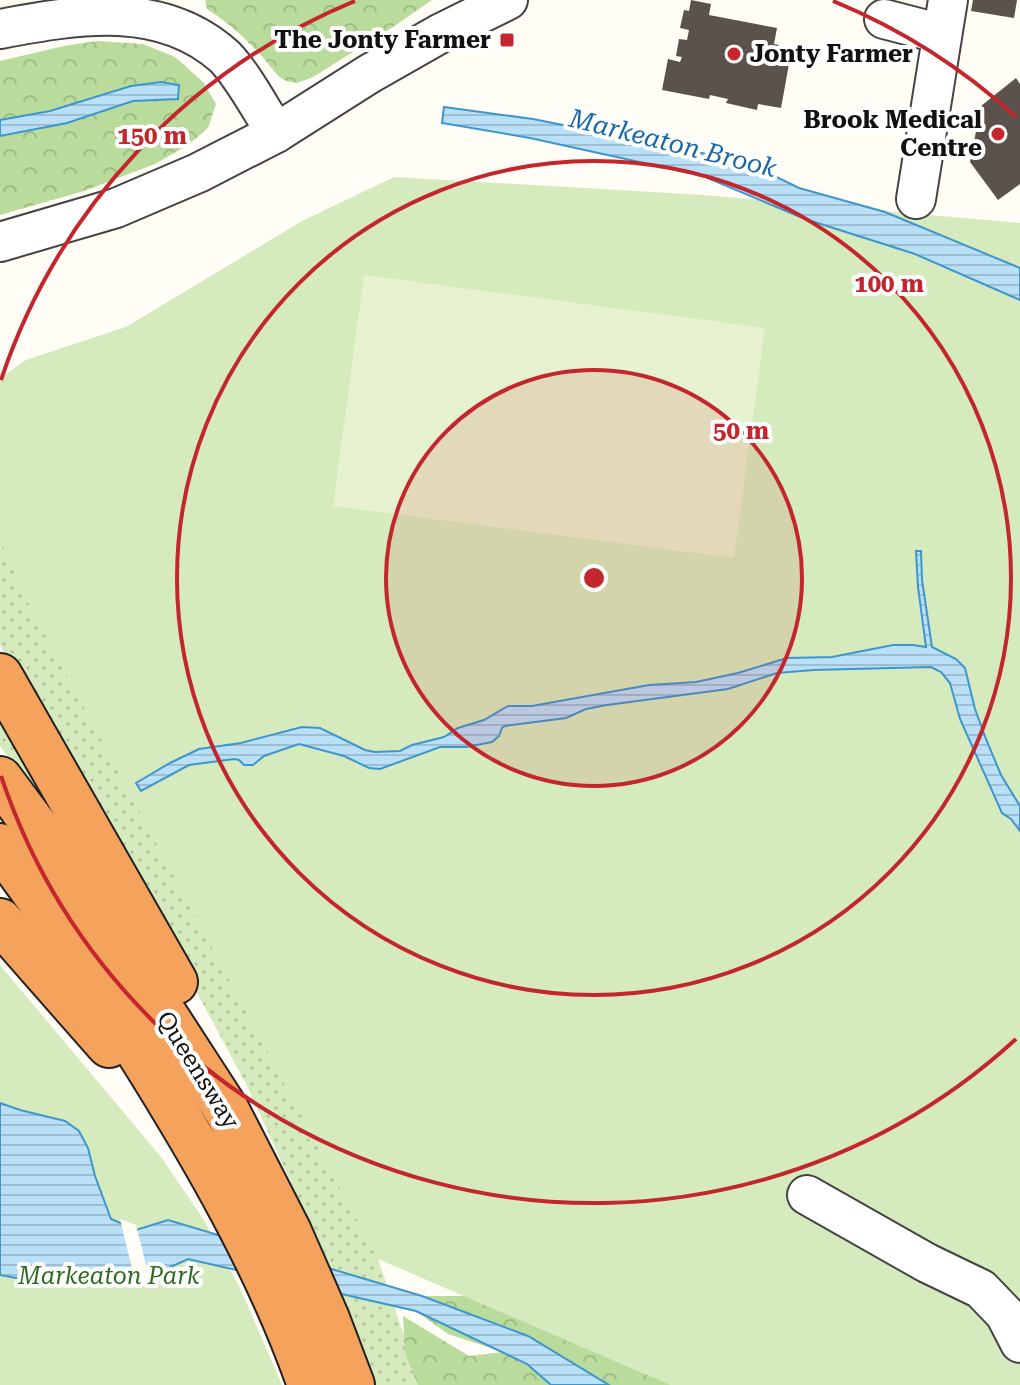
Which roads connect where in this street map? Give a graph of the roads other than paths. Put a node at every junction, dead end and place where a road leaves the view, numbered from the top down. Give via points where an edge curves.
1 (508, 0) edge
2 (168, 9) edge
3 (945, 17) edge
4 (884, 19) dead end
5 (0, 26) edge
6 (276, 133) junction
7 (916, 199) dead end
8 (0, 242) edge
9 (0, 676) edge
10 (0, 779) edge
11 (0, 846) edge
12 (0, 921) edge
13 (227, 1111) junction
14 (189, 1132) junction
15 (807, 1195) dead end
16 (1020, 1343) edge
17 (310, 1385) edge
18 (352, 1385) edge

1 - 6 street via 369,74
2 - 5 street
2 - 6 street via 226,58
3 - 4 street
3 - 7 street
6 - 8 street via 116,208
9 - 13 highway via 172,974
10 - 13 highway, Queensway via 91,901
11 - 14 highway, Queensway
12 - 14 highway
13 - 18 highway, Queensway via 289,1232
14 - 17 highway, Queensway via 235,1216
15 - 16 street via 981,1289 1005,1314

